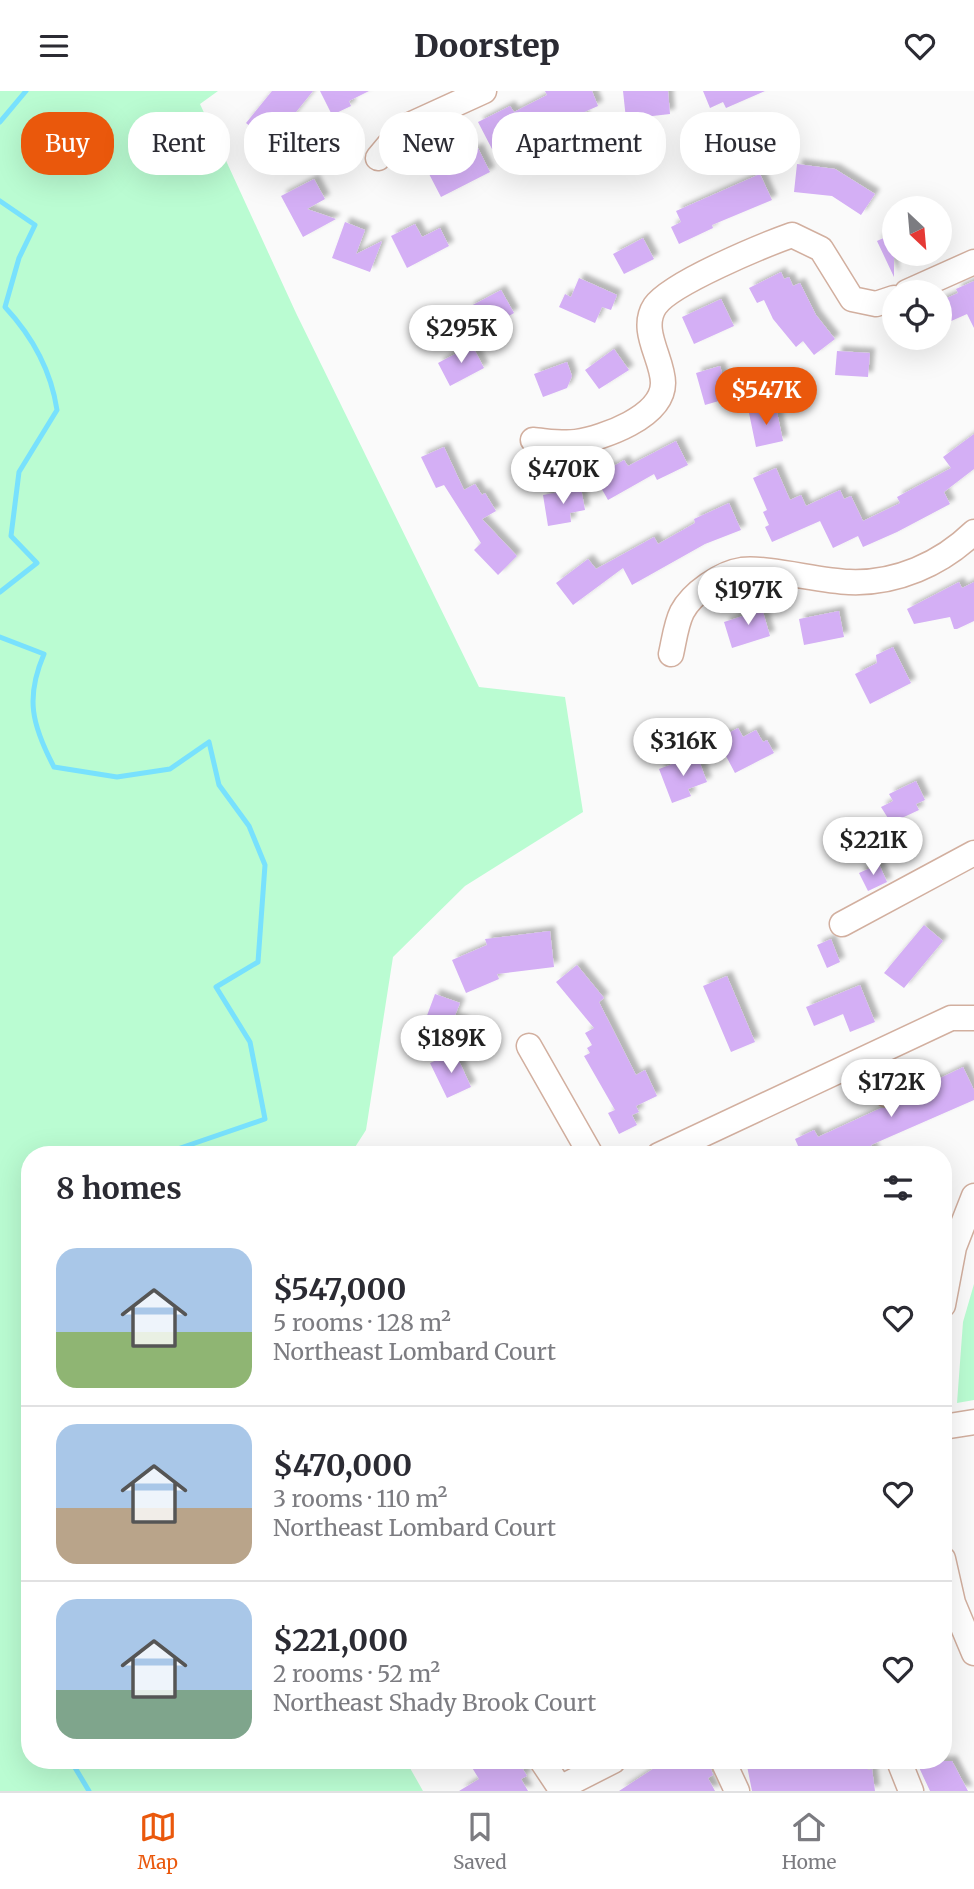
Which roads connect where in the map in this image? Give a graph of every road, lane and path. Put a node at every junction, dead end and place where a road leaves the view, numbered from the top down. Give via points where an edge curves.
1 (484, 91) edge
2 (378, 158) dead end
3 (974, 262) edge
4 (934, 280) edge
5 (882, 302) edge
6 (533, 440) dead end
7 (974, 531) edge
8 (671, 654) dead end
9 (974, 853) edge
10 (842, 924) dead end
11 (974, 1018) edge
12 (529, 1046) dead end
13 (869, 1057) junction
14 (886, 1094) dead end
15 (586, 1146) edge
16 (678, 1146) edge
17 (974, 1196) edge
18 (952, 1258) edge
19 (974, 1422) edge
20 (952, 1426) edge
21 (952, 1599) edge
22 (974, 1653) edge
23 (547, 1769) edge
24 (599, 1769) edge
25 (727, 1769) edge
26 (902, 1769) edge
27 (561, 1790) edge
28 (737, 1791) edge
29 (911, 1791) edge

1 - 2 street via 403,128
3 - 4 street
5 - 6 street via 852,299 821,249 792,235 771,243 675,289 654,306 649,329 663,384 656,404 619,430 573,443
7 - 8 street via 916,572 883,580 850,582 743,570 721,577 699,592 682,612
9 - 10 street
11 - 13 street via 951,1018
12 - 15 street
13 - 14 street
13 - 16 street
17 - 18 street
19 - 20 street
21 - 22 street
23 - 27 street
24 - 27 street
25 - 28 street
26 - 29 street

